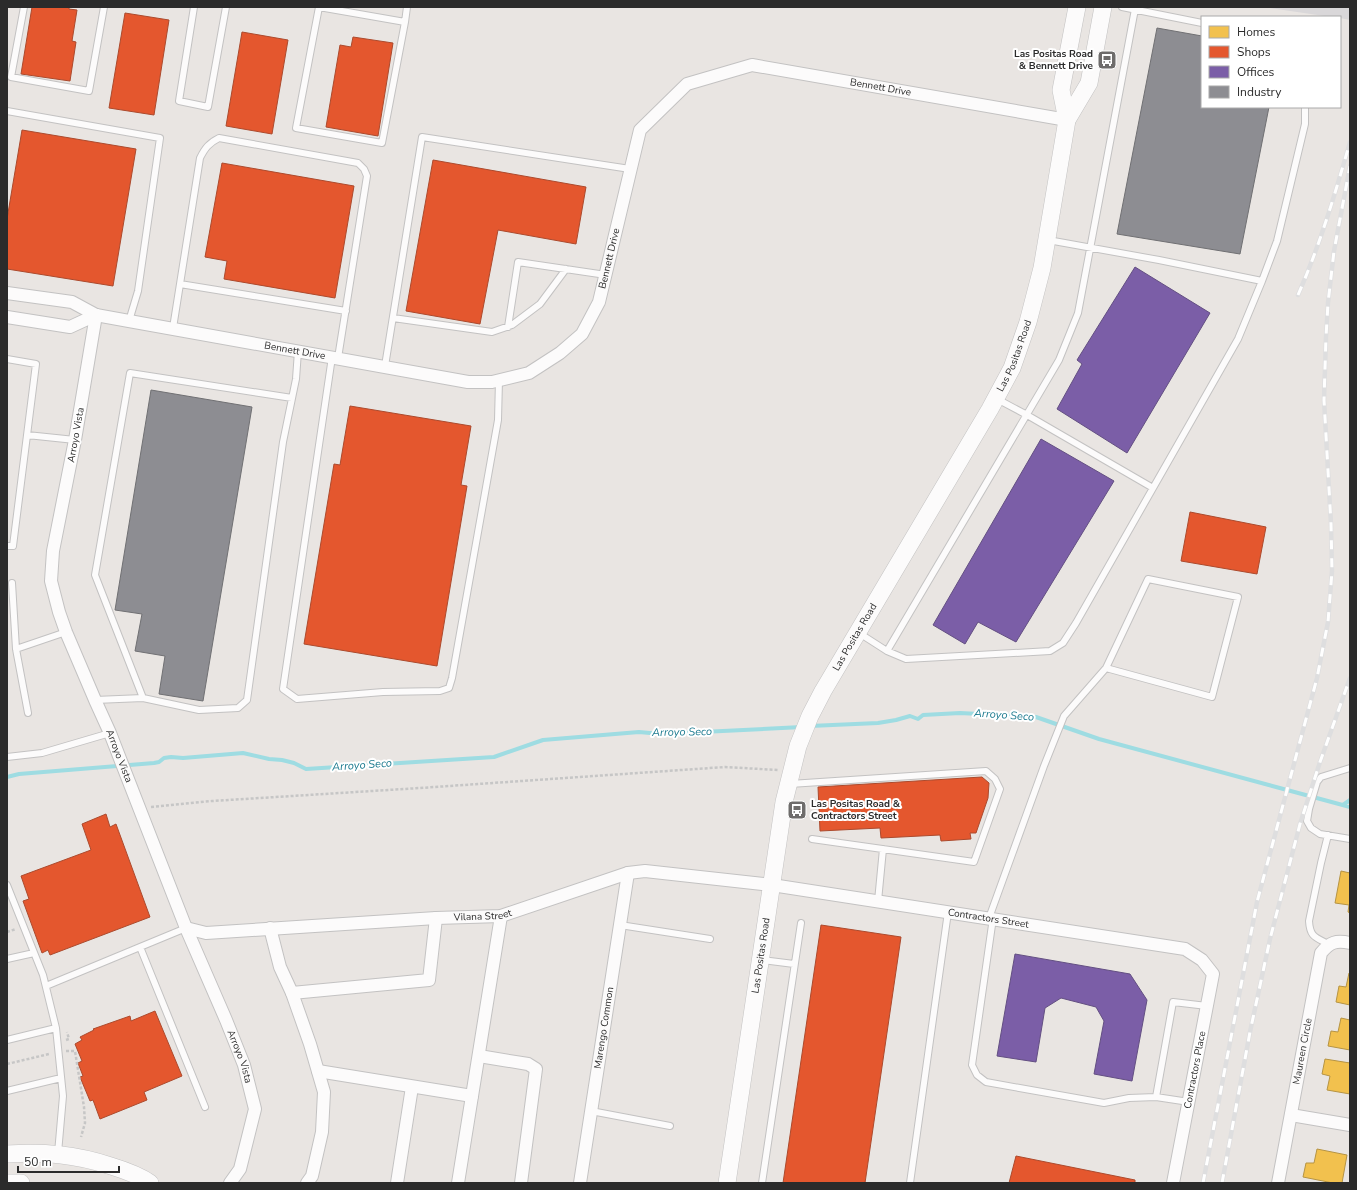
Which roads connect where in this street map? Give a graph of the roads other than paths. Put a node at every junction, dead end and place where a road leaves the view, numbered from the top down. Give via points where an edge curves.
1 (24, 7) edge
2 (104, 7) edge
3 (194, 7) edge
4 (226, 7) edge
5 (319, 7) edge
6 (407, 7) edge
7 (1076, 7) edge
8 (1103, 7) edge
9 (1122, 7) edge
10 (1135, 9) junction
11 (404, 22) junction
12 (1201, 23) edge
13 (1305, 108) edge
14 (7, 111) edge
15 (1067, 120) junction
16 (630, 169) junction
17 (1046, 240) junction
18 (1090, 249) junction
19 (566, 269) junction
20 (606, 275) junction
21 (1262, 281) junction
22 (180, 284) junction
23 (7, 293) edge
24 (346, 311) junction
25 (96, 315) junction
26 (7, 317) edge
27 (393, 318) junction
28 (129, 321) junction
29 (508, 327) junction
30 (173, 328) junction
31 (298, 351) junction
32 (335, 358) junction
33 (7, 359) edge
34 (385, 366) junction
35 (500, 380) junction
36 (292, 398) junction
37 (996, 398) junction
38 (1027, 415) junction
39 (27, 435) junction
40 (75, 440) junction
41 (1153, 488) junction
42 (7, 546) edge
43 (12, 583) dead end
44 (66, 632) junction
45 (857, 633) junction
46 (16, 649) junction
47 (887, 651) junction
48 (1106, 668) junction
49 (142, 698) junction
50 (95, 700) junction
51 (28, 713) dead end
52 (110, 732) junction
53 (7, 757) edge
54 (1350, 768) edge
55 (789, 778) junction
56 (1328, 835) junction
57 (812, 839) dead end
58 (1350, 839) edge
59 (883, 849) junction
60 (628, 873) junction
61 (7, 885) edge
62 (772, 885) junction
63 (878, 901) junction
64 (948, 912) junction
65 (501, 916) junction
66 (436, 918) junction
67 (991, 918) junction
68 (800, 923) dead end
69 (620, 925) junction
70 (186, 928) junction
71 (270, 928) junction
72 (710, 940) dead end
73 (1350, 943) edge
74 (1328, 944) junction
75 (140, 947) junction
76 (34, 953) junction
77 (7, 959) edge
78 (760, 960) junction
79 (1202, 960) joint
80 (794, 964) junction
81 (46, 986) junction
82 (292, 993) junction
83 (1207, 1006) junction
84 (56, 1028) junction
85 (7, 1040) edge
86 (478, 1056) junction
87 (318, 1071) junction
88 (61, 1078) junction
89 (412, 1087) junction
90 (7, 1091) edge
91 (472, 1096) junction
92 (1156, 1097) junction
93 (1189, 1102) junction
94 (205, 1108) dead end
95 (591, 1111) junction
96 (1291, 1115) junction
97 (1350, 1125) edge
98 (670, 1126) dead end
99 (7, 1154) edge
100 (58, 1154) junction
101 (8, 1183) edge
102 (21, 1183) edge
103 (150, 1183) edge
104 (230, 1183) edge
105 (307, 1183) edge
106 (397, 1183) edge
107 (458, 1183) edge
108 (521, 1183) edge
109 (580, 1183) edge
110 (727, 1183) edge
111 (762, 1183) edge
112 (910, 1183) edge
113 (1173, 1183) edge
114 (1278, 1183) edge

1 - 2 lane via 11,77 89,91
3 - 4 lane via 178,101 208,107
5 - 11 lane
5 - 11 lane via 296,128 382,143
6 - 11 lane
7 - 15 main road, Las Positas Road via 1061,90
8 - 15 main road, Las Positas Road via 1089,83
9 - 10 lane
10 - 12 lane
10 - 18 lane
13 - 21 lane via 1305,124 1277,241
14 - 28 lane via 160,138 138,292
15 - 16 street, Bennett Drive via 752,66 687,84 640,130
15 - 17 main road, Las Positas Road
16 - 20 street, Bennett Drive
16 - 27 lane via 422,137
17 - 18 lane
17 - 37 main road, Las Positas Road via 1042,268 1028,322 1012,368
18 - 21 lane
18 - 38 lane via 1078,313 1059,360
19 - 20 lane
19 - 29 lane via 540,304
19 - 29 lane via 518,262
20 - 35 street, Bennett Drive via 599,302 582,334 560,353 529,373
21 - 41 lane via 1238,339
22 - 24 lane
22 - 24 lane via 200,158 208,145 219,138 358,163 364,169 367,176
22 - 30 lane
23 - 25 street, Bennett Drive via 72,302
24 - 32 lane
25 - 26 street via 70,327
25 - 28 street, Bennett Drive
25 - 40 street, Arroyo Vista
27 - 29 lane via 492,332
27 - 34 lane
28 - 30 street, Bennett Drive
30 - 31 street, Bennett Drive
31 - 32 street, Bennett Drive
31 - 36 lane
32 - 34 street, Bennett Drive
32 - 35 lane via 283,689 297,699 383,692 440,691 449,688 498,420
33 - 39 lane via 36,364
34 - 35 street, Bennett Drive via 468,382
36 - 49 lane via 283,442 247,700 238,708 199,710
36 - 49 lane via 130,374 95,575
37 - 38 lane
37 - 45 main road, Las Positas Road
38 - 41 lane
38 - 47 lane
39 - 40 lane
39 - 42 lane via 13,546
40 - 44 street, Arroyo Vista via 53,551 51,581
41 - 47 lane via 1076,623 1063,643 1050,651 906,660
43 - 46 lane
44 - 46 lane
44 - 50 street, Arroyo Vista
45 - 47 lane
45 - 55 main road, Las Positas Road via 810,716
46 - 51 lane
48 - 48 lane via 1148,578 1238,597 1212,697
48 - 67 lane via 1064,716
49 - 50 lane
50 - 52 street, Arroyo Vista
52 - 53 lane via 42,753
52 - 70 street, Arroyo Vista
54 - 56 lane via 1321,777 1317,782 1307,821 1311,828 1320,834
55 - 59 lane via 986,771 995,779 1000,789 974,862
55 - 62 main road, Las Positas Road
56 - 58 lane
56 - 74 lane via 1309,920 1312,934
57 - 59 lane
59 - 63 lane
60 - 62 street, Vilana Street via 645,871
60 - 65 street, Vilana Street
60 - 69 street, Marengo Common
61 - 76 lane
62 - 63 street, Contractors Street
62 - 78 main road, Las Positas Road
63 - 64 street, Contractors Street
64 - 67 street, Contractors Street
64 - 112 lane
65 - 66 street, Vilana Street
65 - 86 street
66 - 71 street, Vilana Street
66 - 82 street via 429,980
67 - 79 street, Contractors Street via 1185,949
67 - 92 lane via 972,1065 977,1075 986,1082 1104,1103 1129,1098
68 - 80 lane
69 - 72 lane
69 - 95 street, Marengo Common
70 - 71 street, Vilana Street via 206,933
70 - 75 lane
70 - 104 street, Arroyo Vista via 244,1065 255,1109 240,1169
71 - 82 street via 280,967
73 - 74 street via 1341,941
74 - 96 street, Maureen Circle via 1321,953
75 - 81 lane
75 - 94 lane
76 - 77 lane
76 - 81 lane
78 - 80 lane
78 - 110 main road, Las Positas Road
79 - 83 street, Contractors Place via 1213,974
80 - 111 lane
81 - 84 lane
82 - 87 street
83 - 92 lane via 1173,1002
83 - 93 street, Contractors Place
84 - 85 lane
84 - 88 lane
86 - 91 street
86 - 108 street via 528,1064 536,1069
87 - 89 street
87 - 105 street via 324,1092 322,1132 312,1176
88 - 90 lane
88 - 100 lane via 63,1096
89 - 91 street
89 - 106 street
91 - 107 street
92 - 93 lane
93 - 113 street, Contractors Place
95 - 98 lane
95 - 109 street, Marengo Common
96 - 97 street
96 - 114 street, Maureen Circle
99 - 100 main road
100 - 103 main road via 124,1170
101 - 102 main road

